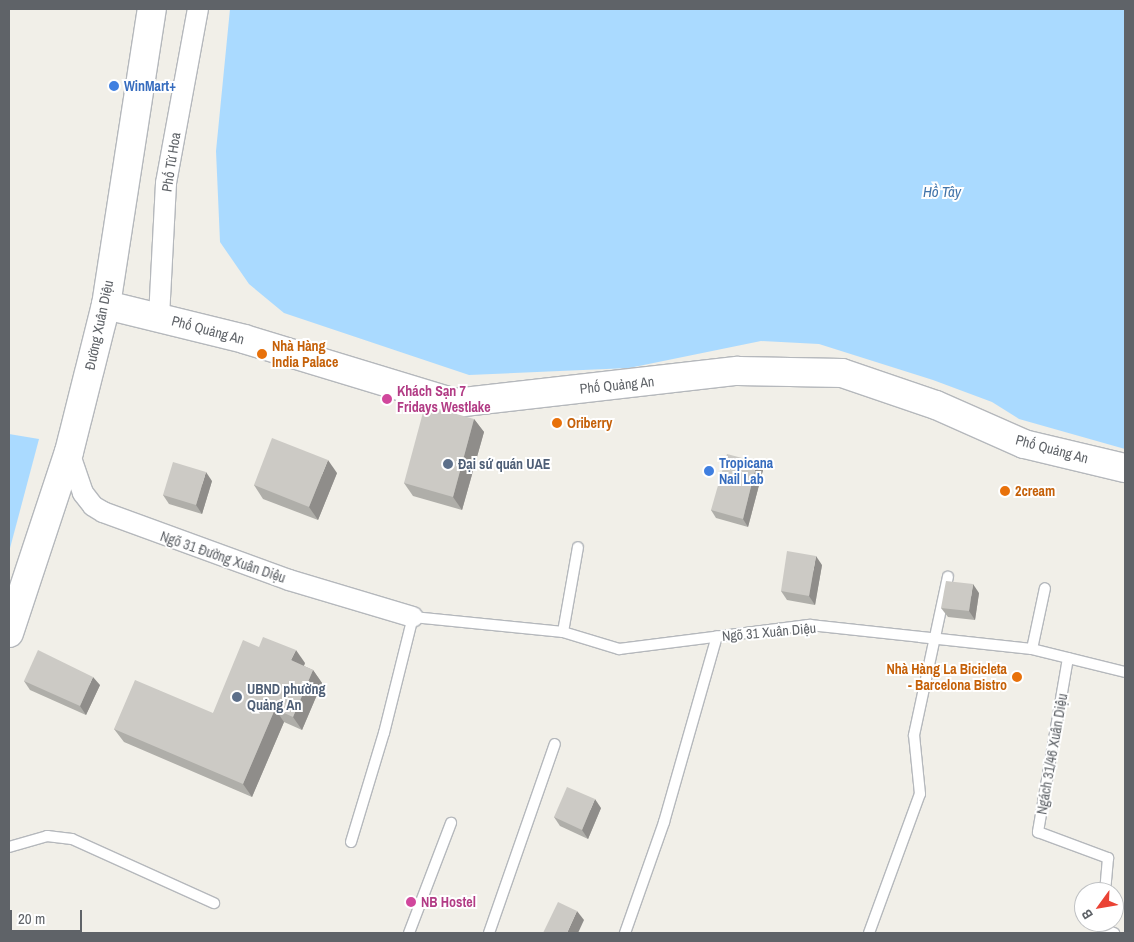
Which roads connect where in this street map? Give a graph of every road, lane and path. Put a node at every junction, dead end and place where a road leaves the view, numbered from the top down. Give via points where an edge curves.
1 (152, 9) edge
2 (198, 9) edge
3 (106, 305) junction
4 (159, 317) junction
5 (69, 452) junction
6 (1125, 468) edge
7 (578, 547) dead end
8 (948, 576) dead end
9 (1045, 588) dead end
10 (413, 617) junction
11 (563, 632) junction
12 (9, 633) edge
13 (717, 636) junction
14 (934, 639) junction
15 (1032, 649) junction
16 (1068, 658) junction
17 (1125, 672) edge
18 (555, 744) dead end
19 (451, 823) dead end
20 (351, 842) dead end
21 (9, 847) edge
22 (1106, 882) edge
23 (214, 903) dead end
24 (409, 933) edge
25 (489, 933) edge
26 (625, 933) edge
27 (869, 933) edge

1 - 3 street, Đường Xuân Diệu
2 - 4 street, Phố Từ Hoa via 166,183
3 - 4 street, Phố Quảng An
3 - 5 street, Đường Xuân Diệu
4 - 6 street, Phố Quảng An via 244,339 455,403 738,371 842,373 936,405 1024,444
5 - 10 street, Ngõ 31 Đường Xuân Diệu via 83,493 93,506 103,512 289,580
5 - 12 street, Đường Xuân Diệu
7 - 11 lane
8 - 14 lane
9 - 15 lane
10 - 11 lane, Ngõ 31 Xuân Diệu
10 - 20 lane via 384,733
11 - 13 lane, Ngõ 31 Xuân Diệu via 619,649
13 - 14 lane, Ngõ 31 Xuân Diệu via 810,625
13 - 26 lane via 664,822
14 - 15 lane, Ngõ 31 Xuân Diệu
14 - 27 lane via 914,735 920,794
15 - 16 lane, Ngõ 31 Xuân Diệu
16 - 17 lane, Ngõ 31 Xuân Diệu
16 - 22 lane, Ngách 31/46 Xuân Diệu via 1038,832 1108,858
18 - 25 lane
19 - 24 lane
21 - 23 lane via 47,836 72,839

